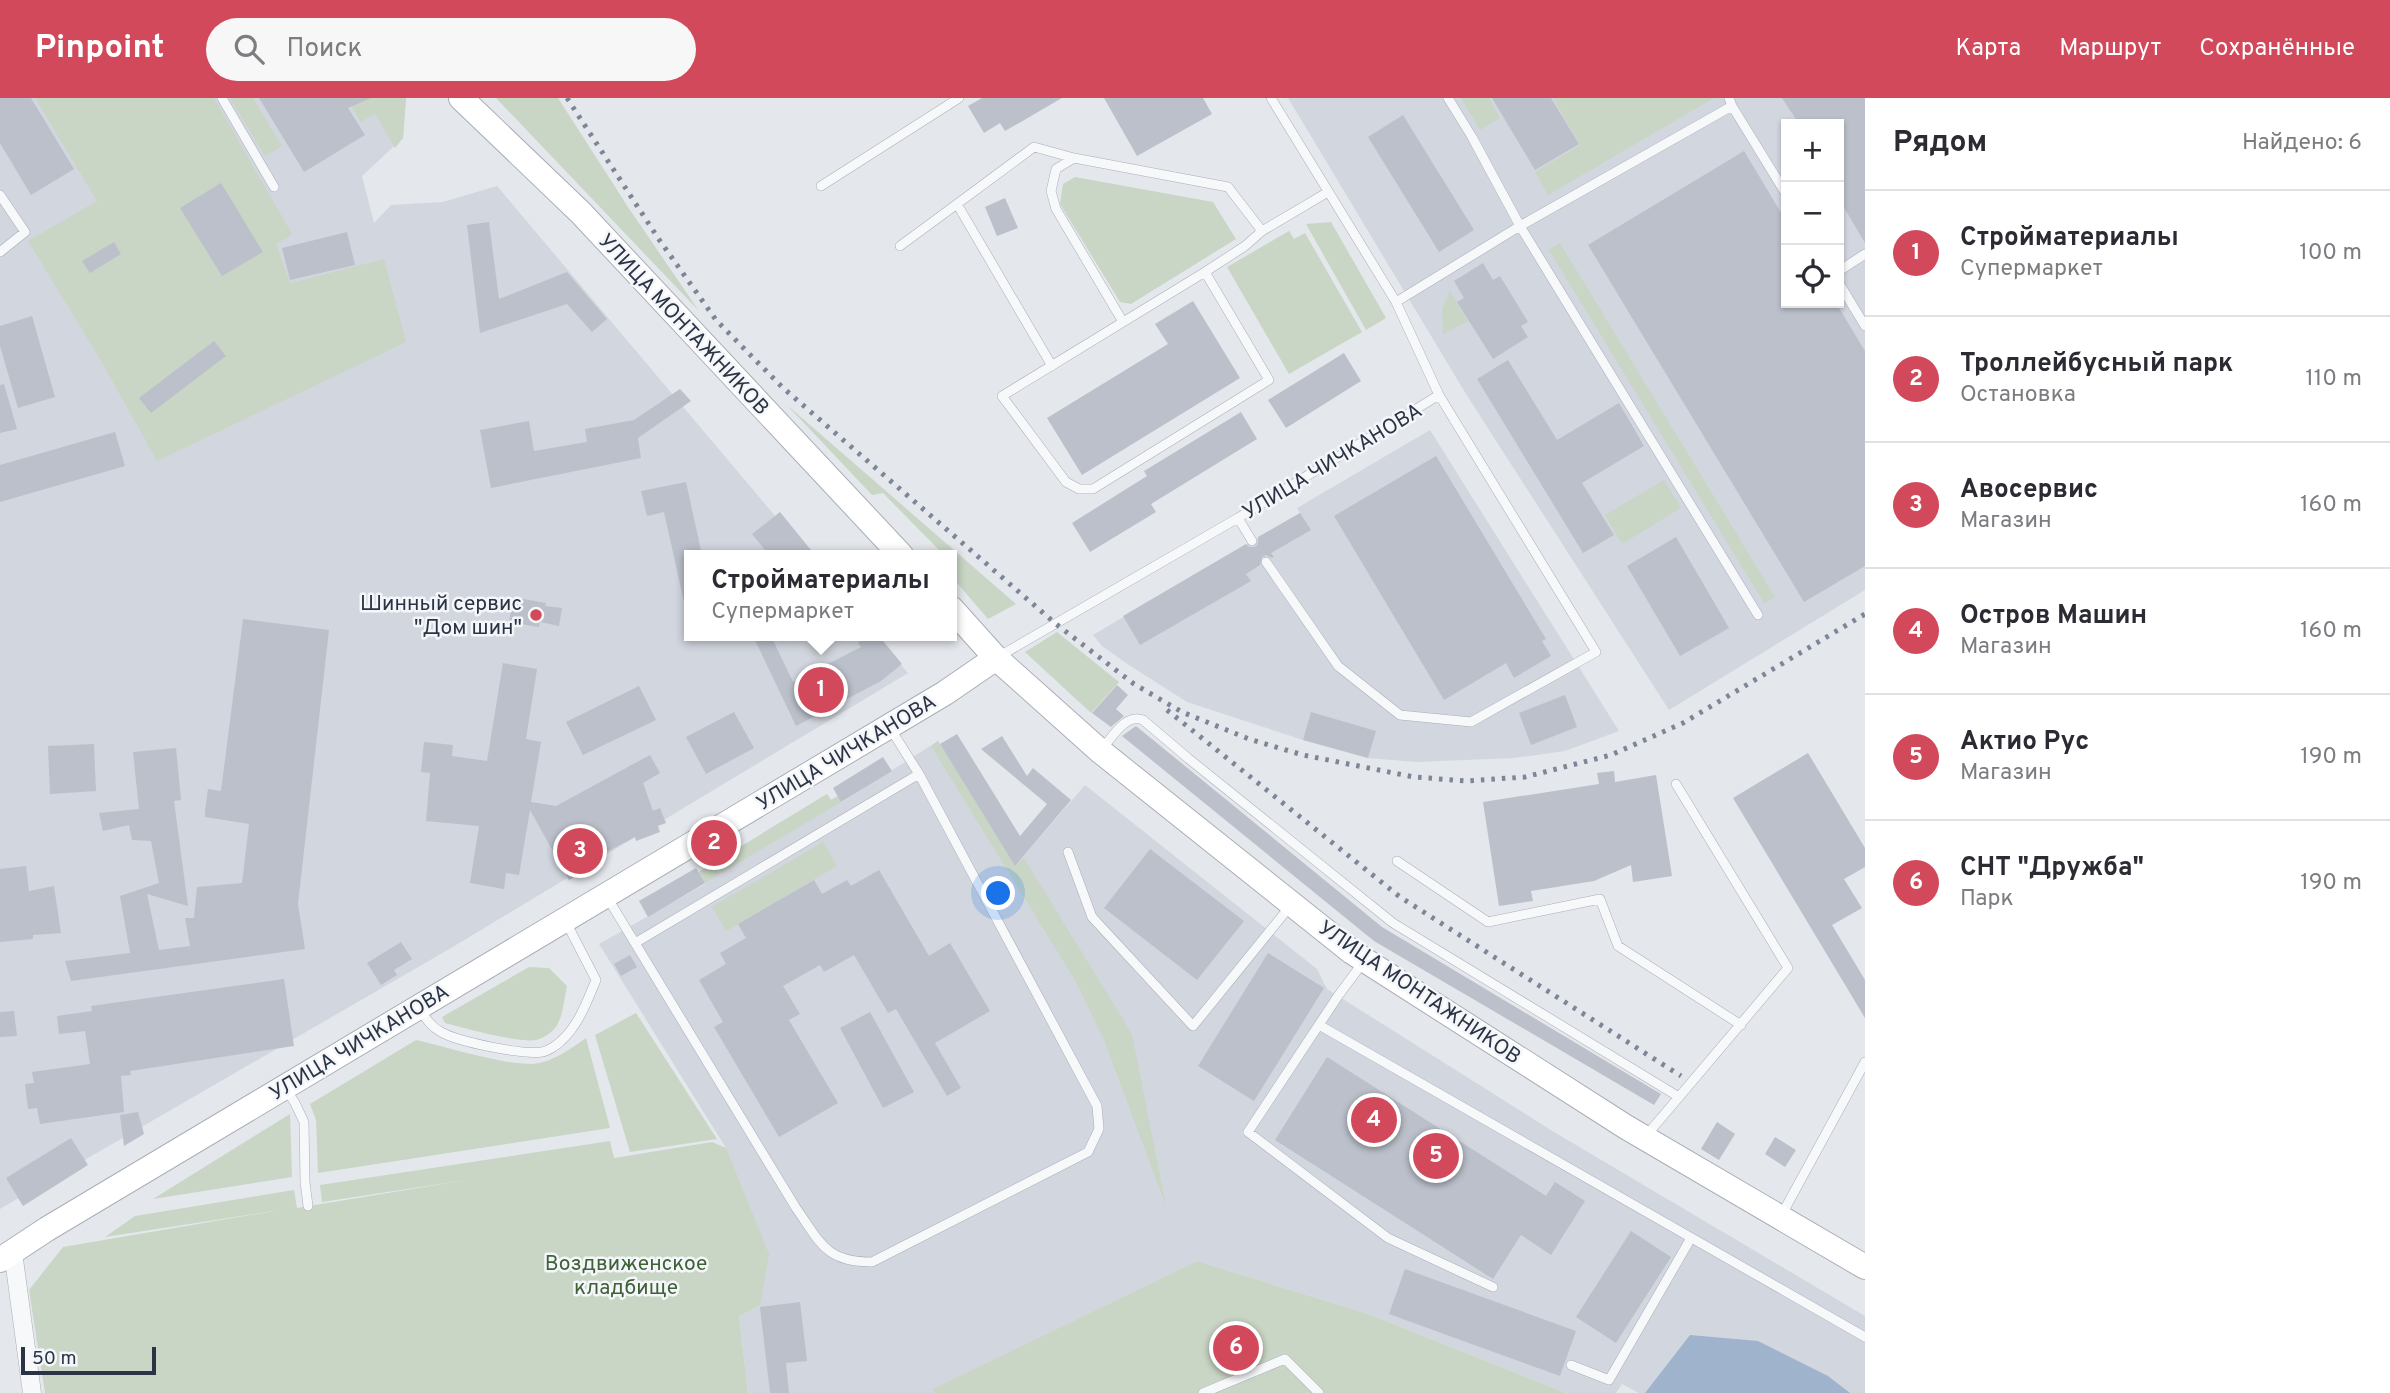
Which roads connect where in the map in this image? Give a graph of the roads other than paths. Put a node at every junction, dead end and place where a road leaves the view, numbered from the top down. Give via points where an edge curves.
1 (222, 98) edge
2 (461, 98) edge
3 (959, 98) edge
4 (1271, 98) edge
5 (1448, 98) edge
6 (1731, 102) edge
7 (1074, 158) junction
8 (1781, 186) edge
9 (274, 187) dead end
10 (821, 187) dead end
11 (1328, 192) junction
12 (0, 195) edge
13 (957, 204) junction
14 (1520, 226) junction
15 (1262, 231) junction
16 (900, 246) dead end
17 (0, 252) edge
18 (1865, 254) edge
19 (1844, 268) edge
20 (1205, 272) junction
21 (1844, 290) edge
22 (1396, 302) junction
23 (1123, 322) junction
24 (1865, 326) edge
25 (1052, 366) junction
26 (1439, 395) junction
27 (1238, 518) junction
28 (1252, 541) dead end
29 (896, 550) edge
30 (1266, 562) dead end
31 (957, 615) edge
32 (1758, 615) dead end
33 (996, 658) junction
34 (888, 725) junction
35 (1100, 751) junction
36 (919, 774) junction
37 (1676, 784) dead end
38 (1068, 852) dead end
39 (1397, 861) dead end
40 (606, 896) junction
41 (1293, 904) junction
42 (564, 919) junction
43 (635, 943) junction
44 (1365, 960) junction
45 (418, 1006) junction
46 (1318, 1025) junction
47 (1741, 1025) junction
48 (1865, 1062) edge
49 (284, 1087) junction
50 (1679, 1097) junction
51 (1644, 1138) junction
52 (308, 1206) dead end
53 (1780, 1218) junction
54 (1691, 1238) junction
55 (6, 1256) edge
56 (1865, 1267) edge
57 (1493, 1287) dead end
58 (1865, 1337) edge
59 (1571, 1364) dead end
60 (32, 1393) edge
61 (1203, 1393) edge
62 (1319, 1393) edge

1 - 9 lane
2 - 29 main road, УЛИЦА МОНТАЖНИКОВ via 581,213
3 - 10 lane
4 - 11 lane
5 - 14 lane
6 - 8 lane
6 - 14 lane
7 - 13 lane via 1034,147
7 - 15 lane via 1228,187
7 - 23 lane via 1056,169 1052,180 1056,209
11 - 15 lane
11 - 22 lane
12 - 17 lane via 25,232
13 - 16 lane
13 - 25 lane
14 - 22 lane
14 - 32 lane
15 - 20 lane
18 - 19 lane
20 - 23 lane
20 - 25 lane via 1269,380 1093,489 1079,489 1066,482 1002,396
21 - 24 lane
22 - 26 lane
23 - 25 lane
26 - 27 lane, УЛИЦА ЧИЧКАНОВА
26 - 30 lane via 1596,652 1471,722 1400,715 1338,666
27 - 28 lane
27 - 33 lane, УЛИЦА ЧИЧКАНОВА
31 - 33 main road, УЛИЦА МОНТАЖНИКОВ
33 - 34 main road, УЛИЦА ЧИЧКАНОВА
33 - 35 main road, УЛИЦА МОНТАЖНИКОВ
34 - 36 lane
34 - 40 main road, УЛИЦА ЧИЧКАНОВА
35 - 41 main road, УЛИЦА МОНТАЖНИКОВ
35 - 50 lane via 1126,722 1137,717 1143,720 1392,923
36 - 43 lane
36 - 43 lane via 1097,1107 1099,1129 1088,1152 872,1262 826,1251
37 - 47 lane via 1788,968
38 - 41 lane via 1092,917 1193,1026
39 - 47 lane via 1488,922 1600,899 1618,946
40 - 42 main road, УЛИЦА ЧИЧКАНОВА
40 - 43 lane
41 - 44 main road, УЛИЦА МОНТАЖНИКОВ
42 - 45 main road, УЛИЦА ЧИЧКАНОВА
42 - 45 lane via 596,980 578,1022 560,1043 543,1052 470,1042 440,1032
44 - 46 lane
44 - 51 main road, УЛИЦА МОНТАЖНИКОВ
45 - 49 main road, УЛИЦА ЧИЧКАНОВА
46 - 54 lane
46 - 57 lane via 1248,1132 1388,1238
47 - 50 lane
48 - 53 lane
49 - 52 lane via 304,1122
49 - 55 main road, УЛИЦА ЧИЧКАНОВА
50 - 51 lane
51 - 53 main road, УЛИЦА МОНТАЖНИКОВ
53 - 56 main road, УЛИЦА МОНТАЖНИКОВ
54 - 58 lane
54 - 59 lane via 1609,1380
55 - 60 street
61 - 62 lane via 1285,1359

